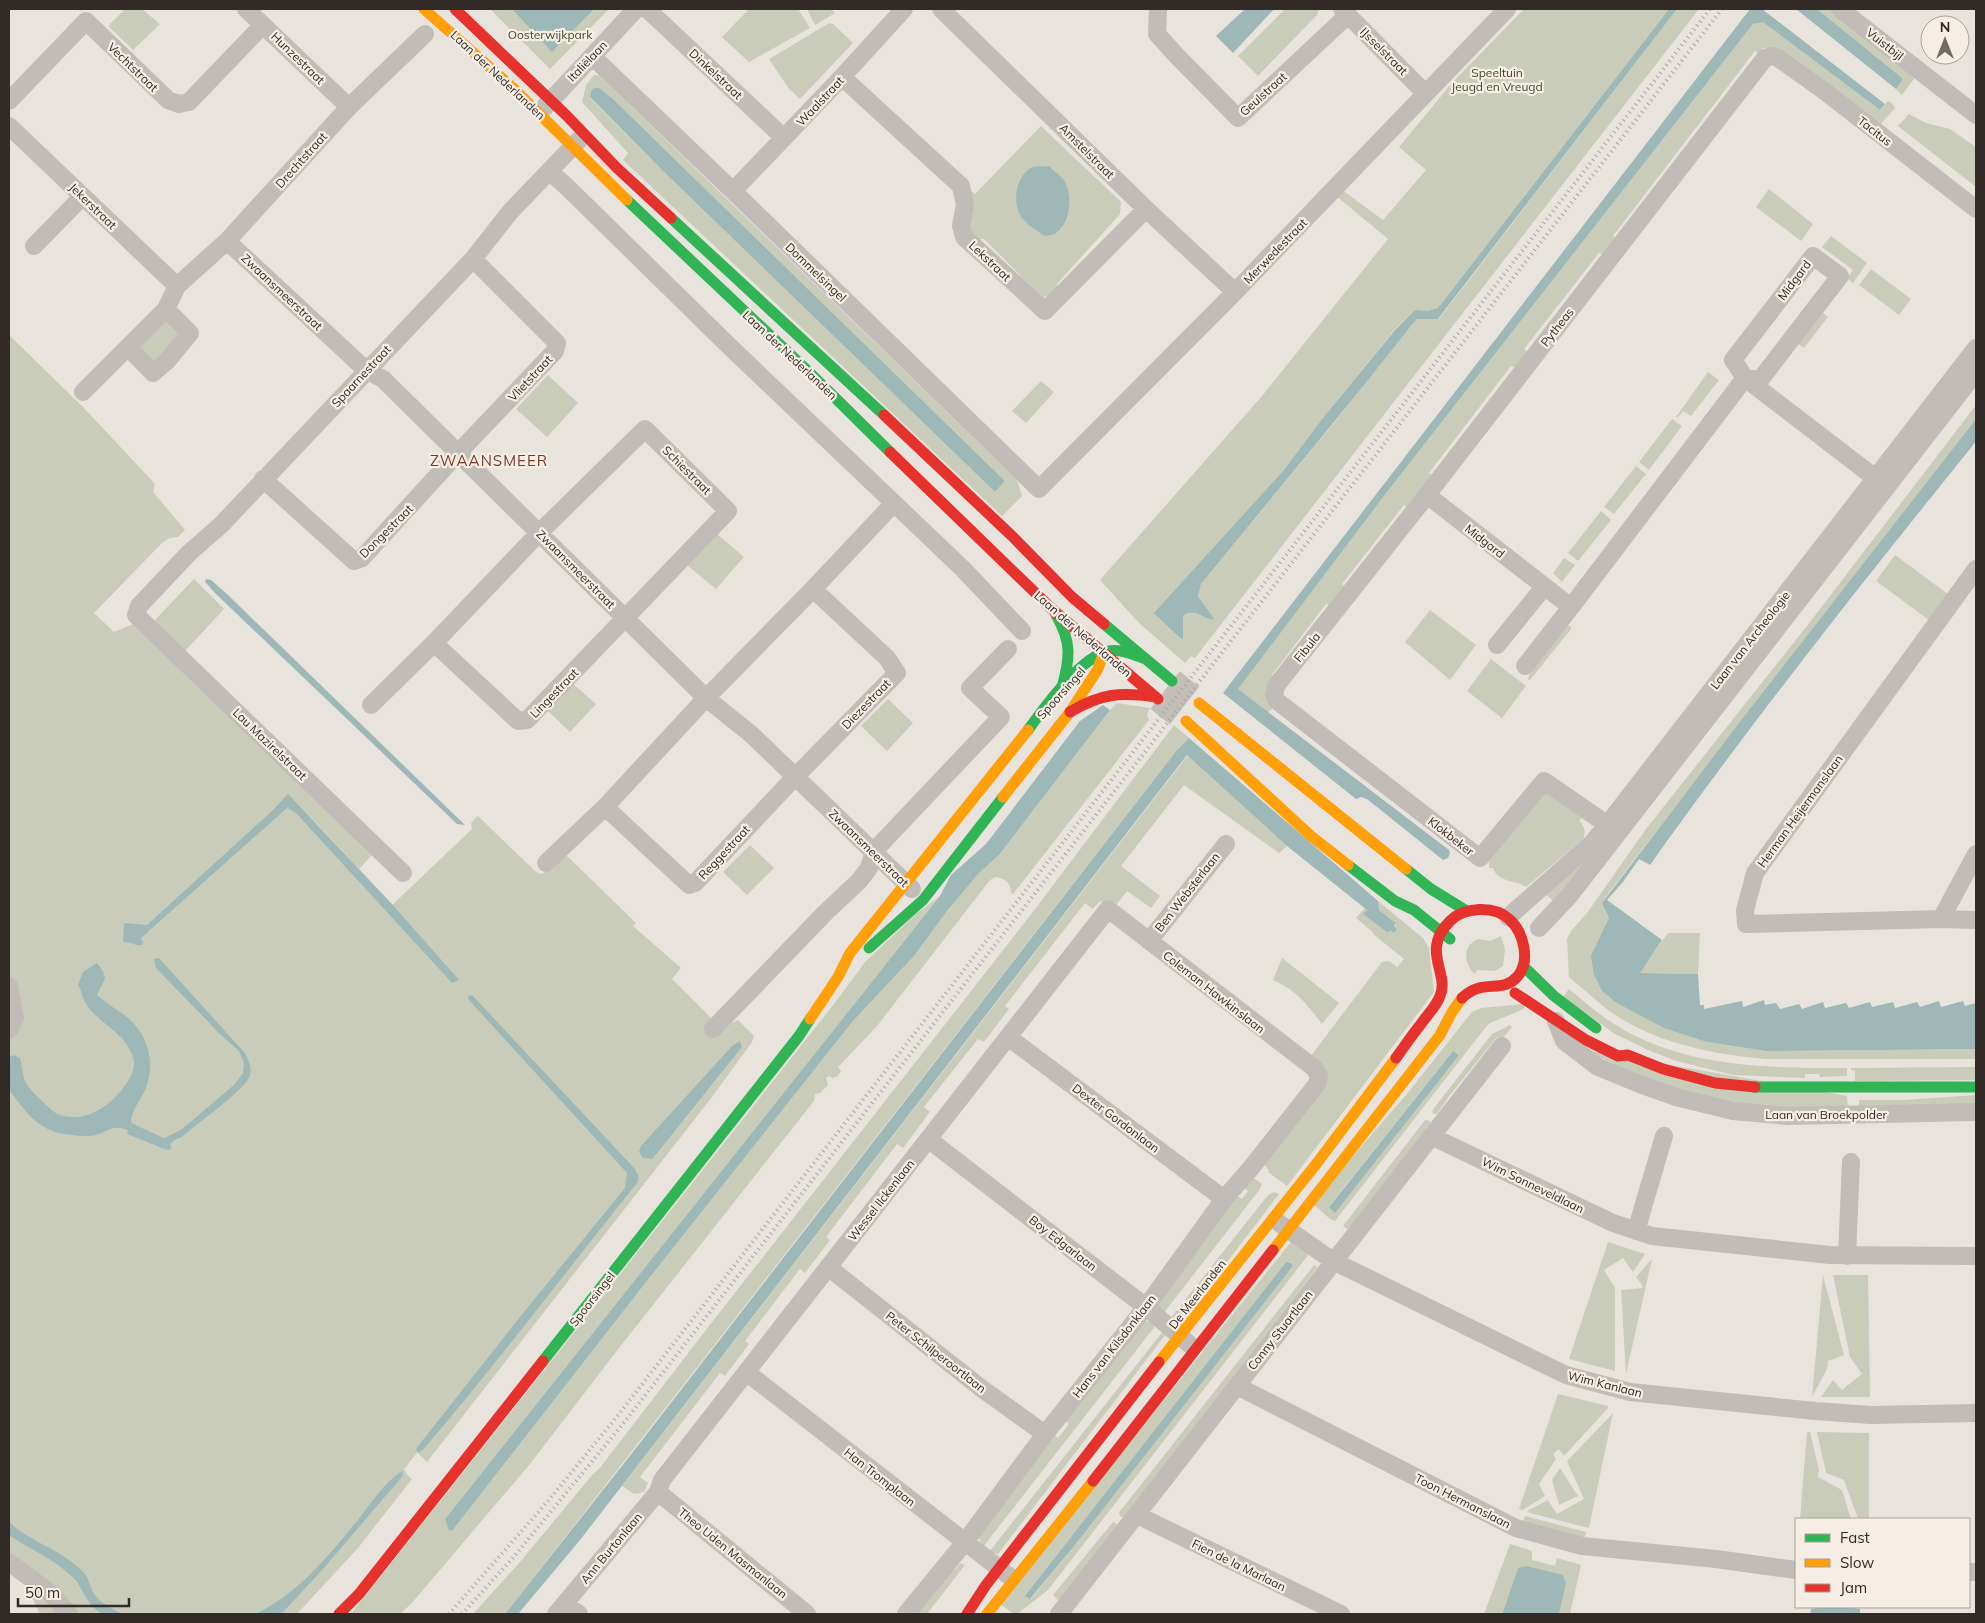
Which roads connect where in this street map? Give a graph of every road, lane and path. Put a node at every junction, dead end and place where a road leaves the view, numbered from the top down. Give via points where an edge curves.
1 (246, 9) edge
2 (424, 9) edge
3 (455, 9) edge
4 (636, 9) edge
5 (647, 9) edge
6 (904, 9) edge
7 (941, 9) edge
8 (1158, 9) edge
9 (1507, 9) edge
10 (1840, 9) edge
11 (1345, 12) edge
12 (263, 25) junction
13 (425, 34) dead end
14 (592, 56) junction
15 (1772, 56) joint
16 (842, 77) junction
17 (1425, 93) junction
18 (9, 101) edge
19 (349, 107) junction
20 (545, 107) junction
21 (1976, 115) edge
22 (9, 126) edge
23 (585, 133) junction
24 (784, 138) junction
25 (572, 147) junction
26 (549, 171) junction
27 (733, 191) junction
28 (82, 197) junction
29 (1146, 209) junction
30 (1976, 209) edge
31 (227, 241) junction
32 (34, 246) dead end
33 (473, 260) junction
34 (177, 286) junction
35 (1235, 292) junction
36 (166, 309) junction
37 (128, 347) junction
38 (1976, 348) edge
39 (366, 370) junction
40 (1976, 372) edge
41 (1745, 378) junction
42 (83, 392) dead end
43 (458, 453) junction
44 (264, 480) junction
45 (1881, 482) junction
46 (1039, 489) joint
47 (1427, 495) junction
48 (894, 503) junction
49 (539, 532) junction
50 (1976, 569) edge
51 (1544, 586) junction
52 (813, 589) junction
53 (1072, 597) junction
54 (1343, 602) joint
55 (1571, 608) junction
56 (1053, 610) junction
57 (136, 615) joint
58 (625, 619) junction
59 (1022, 631) dead end
60 (434, 643) junction
61 (1497, 645) dead end
62 (1008, 649) dead end
63 (1104, 652) junction
64 (1143, 658) junction
65 (1525, 666) dead end
66 (1172, 681) tunnel mouth
67 (1062, 688) junction
68 (1274, 695) joint
69 (706, 698) junction
70 (1199, 703) tunnel mouth
71 (371, 705) dead end
72 (1070, 712) junction
73 (1186, 722) tunnel mouth
74 (795, 777) junction
75 (604, 807) junction
76 (1613, 829) junction
77 (1226, 844) dead end
78 (874, 852) junction
79 (1976, 854) edge
80 (546, 863) dead end
81 (403, 873) dead end
82 (905, 882) junction
83 (924, 900) junction
84 (1395, 901) junction
85 (1108, 909) joint
86 (1465, 910) junction
87 (1508, 917) junction
88 (1941, 919) junction
89 (1976, 920) edge
90 (1488, 922) dead end
91 (1460, 928) dead end
92 (1446, 935) junction
93 (1538, 935) dead end
94 (1149, 941) junction
95 (1437, 945) junction
96 (1536, 960) dead end
97 (1523, 966) junction
98 (1451, 974) dead end
99 (1532, 974) junction
100 (838, 978) junction
101 (9, 986) edge
102 (1472, 999) junction
103 (1556, 1021) junction
104 (713, 1029) dead end
105 (9, 1030) edge
106 (1440, 1035) junction
107 (1609, 1036) dead end
108 (1008, 1037) junction
109 (1502, 1046) dead end
110 (1319, 1076) joint
111 (1976, 1087) edge
112 (1976, 1112) edge
113 (1431, 1136) junction
114 (1664, 1136) dead end
115 (928, 1139) junction
116 (1851, 1162) dead end
117 (1224, 1199) junction
118 (1273, 1218) junction
119 (1288, 1230) junction
120 (1636, 1231) junction
121 (1847, 1256) junction
122 (1976, 1256) edge
123 (1333, 1261) junction
124 (828, 1267) junction
125 (1146, 1307) junction
126 (1180, 1336) junction
127 (1195, 1349) junction
128 (746, 1372) junction
129 (1237, 1386) junction
130 (1976, 1413) edge
131 (1045, 1434) junction
132 (658, 1492) junction
133 (1136, 1516) junction
134 (965, 1542) junction
135 (9, 1562) edge
136 (1000, 1570) junction
137 (1795, 1570) edge
138 (1015, 1581) junction
139 (560, 1609) edge
140 (69, 1614) edge
141 (339, 1614) edge
142 (579, 1614) edge
143 (807, 1614) edge
144 (906, 1614) edge
145 (967, 1614) edge
146 (987, 1614) edge
147 (1059, 1614) edge
148 (1341, 1614) edge

1 - 12 street, Hunzestraat
2 - 20 main road, Laan der Nederlanden
3 - 20 main road, Laan der Nederlanden
4 - 14 street, Italiëlaan
5 - 24 street, Dinkelstraat
6 - 16 street, Waalstraat
7 - 29 street, Amstelstraat
8 - 11 street, Geulstraat via 1157,34 1238,118
9 - 17 street, Merwedestraat
10 - 21 street, Vuistbijl
11 - 17 street, IJsselstraat
12 - 18 street, Vechtstraat via 189,102 179,104 168,100 86,21
12 - 19 street, Hunzestraat
13 - 19 street, Drechtstraat
14 - 20 street, Italiëlaan
14 - 27 street, Dommelsingel
15 - 30 street, Tacitus via 1824,90
15 - 47 street, Pytheas via 1765,58
16 - 24 street, Waalstraat
16 - 29 street, Lekstraat via 961,186 965,205 961,226 964,237 1045,311
17 - 35 street, Merwedestraat
19 - 31 street, Drechtstraat
20 - 23 main road, Laan der Nederlanden
20 - 25 main road, Laan der Nederlanden
22 - 28 street, Jekerstraat
23 - 25 street, Spaarnestraat
23 - 53 main road, Laan der Nederlanden via 618,168 862,394
24 - 27 street, Waalstraat
25 - 26 street, Spaarnestraat
25 - 56 main road, Laan der Nederlanden
26 - 33 street, Spaarnestraat via 510,212
26 - 48 street
27 - 46 street, Dommelsingel
28 - 32 street
28 - 34 street, Jekerstraat
29 - 35 street, Amstelstraat
31 - 34 street, Drechtstraat
31 - 39 street, Zwaansmeerstraat
33 - 39 street, Spaarnestraat
33 - 43 street, Vlietstraat via 557,343 554,351
34 - 36 street
35 - 46 street, Merwedestraat
36 - 37 street
36 - 37 street via 190,333 167,361 153,373
37 - 42 street
38 - 45 street, Laan van Archeologie
39 - 43 street, Zwaansmeerstraat via 383,379
39 - 44 street, Spaarnestraat
40 - 45 street, Laan van Archeologie
41 - 41 street, Midgard via 1760,380 1840,276 1813,256 1733,360
41 - 45 street, Midgard
41 - 55 street
43 - 44 street, Dongestraat via 362,558 354,561
43 - 49 street, Zwaansmeerstraat
44 - 57 street, Spaarnestraat via 222,525 189,553 139,606
45 - 76 street, Laan van Archeologie
47 - 51 street, Midgard
47 - 54 street, Pytheas
48 - 52 street
48 - 59 street
49 - 58 street, Zwaansmeerstraat
49 - 58 street, Schiestraat via 645,429 728,511
49 - 60 street
50 - 88 street, Herman Heijermanslaan via 1755,873 1745,910 1746,924
51 - 55 street, Midgard
51 - 61 street
52 - 69 street
52 - 74 street, Diezestraat via 888,658 896,673
53 - 63 main road via 1099,633
53 - 64 main road, Laan der Nederlanden
54 - 68 street, Fibula via 1276,686
55 - 65 street
56 - 63 main road, Laan der Nederlanden
56 - 67 main road via 1065,629 1069,645 1069,663
57 - 81 street, Lau Mazirelstraat
58 - 60 street, Lingestraat via 528,720 518,721
58 - 69 street, Zwaansmeerstraat
60 - 71 street
62 - 78 street via 970,688 1001,717
63 - 64 main road via 1120,651
63 - 67 main road, Spoorsingel via 1081,668
63 - 72 main road, Spoorsingel via 1098,669
63 - 72 main road, Laan der Nederlanden via 1157,698 1114,695 1091,700
64 - 66 main road, Laan der Nederlanden
67 - 82 main road, Spoorsingel
68 - 76 street, Klokbeker via 1480,858 1544,781
69 - 74 street, Zwaansmeerstraat via 752,735
69 - 75 street
70 - 86 main road via 1431,889
72 - 83 main road, Spoorsingel
73 - 84 main road via 1311,836
74 - 75 street, Reggestraat via 696,883 690,885
74 - 78 street, Zwaansmeerstraat
75 - 80 street
76 - 87 street, Laan van Archeologie via 1592,843
76 - 93 street, Laan van Archeologie via 1570,895
77 - 94 street, Ben Websterlaan
78 - 82 street, Zwaansmeerstraat
78 - 104 street via 869,868 859,881
79 - 88 street
82 - 83 street, Zwaansmeerstraat
82 - 100 main road, Spoorsingel via 850,953
83 - 100 main road, Spoorsingel
84 - 92 main road via 1414,910
84 - 95 main road
85 - 94 street, Coleman Hawkinslaan
85 - 108 street, Wessel Ilckenlaan
86 - 87 main road via 1495,911
86 - 92 main road via 1450,920
87 - 90 main road via 1502,922
87 - 97 main road via 1521,934 1525,952
88 - 89 street, Herman Heijermanslaan
91 - 92 main road
92 - 95 main road
92 - 98 main road
94 - 110 street, Coleman Hawkinslaan via 1314,1068
95 - 118 main road, De Meerlanden via 1441,995
96 - 99 main road
97 - 99 main road
97 - 102 main road via 1509,983 1479,986
99 - 103 main road, Laan van Broekpolder via 1511,995 1531,1002
99 - 107 main road via 1567,1008
100 - 141 main road, Spoorsingel via 792,1044 365,1586
101 - 105 street via 15,1018
102 - 106 main road via 1457,1022
102 - 106 main road via 1446,1020
103 - 111 main road, Laan van Broekpolder via 1618,1056 1626,1050 1690,1077 1741,1086 1842,1089
103 - 112 street, Laan van Broekpolder via 1564,1041 1598,1067 1676,1097 1733,1111 1788,1116
106 - 119 main road
108 - 115 street, Wessel Ilckenlaan
108 - 117 street, Dexter Gordonlaan
109 - 113 street, Conny Stuartlaan
110 - 117 street, Hans van Kilsdonklaan via 1317,1084
113 - 120 street, Wim Sonneveldlaan
113 - 123 street, Conny Stuartlaan
114 - 120 street
115 - 124 street, Wessel Ilckenlaan
115 - 125 street, Boy Edgarlaan
116 - 121 street
117 - 125 street, Hans van Kilsdonklaan
118 - 119 street, Wim Kanlaan
118 - 126 main road, De Meerlanden
119 - 123 street, Wim Kanlaan
119 - 127 main road
120 - 121 street, Wim Sonneveldlaan via 1683,1240
121 - 122 street, Wim Sonneveldlaan
123 - 129 street, Conny Stuartlaan
123 - 130 street, Wim Kanlaan via 1566,1375 1630,1392 1871,1415
124 - 128 street, Wessel Ilckenlaan
124 - 131 street, Peter Schilperoortlaan via 981,1388
125 - 126 street, Boy Edgarlaan
125 - 131 street, Hans van Kilsdonklaan
126 - 127 street, Boy Edgarlaan
126 - 136 main road, De Meerlanden
127 - 138 main road
128 - 132 street, Wessel Ilckenlaan via 662,1480
128 - 134 street, Han Tromplaan
129 - 133 street, Conny Stuartlaan
129 - 137 street, Toon Hermanslaan via 1516,1528 1582,1546
131 - 134 street, Hans van Kilsdonklaan
132 - 139 street, Ann Burtonlaan
132 - 143 street, Theo Uden Masmanlaan
133 - 147 street, Conny Stuartlaan
133 - 148 street, Fien de la Marlaan
134 - 136 street, Han Tromplaan
134 - 144 street, Hans van Kilsdonklaan
135 - 140 street via 50,1593
136 - 138 street, Han Tromplaan
136 - 145 main road, De Meerlanden
138 - 146 main road
139 - 142 street, Ann Burtonlaan

